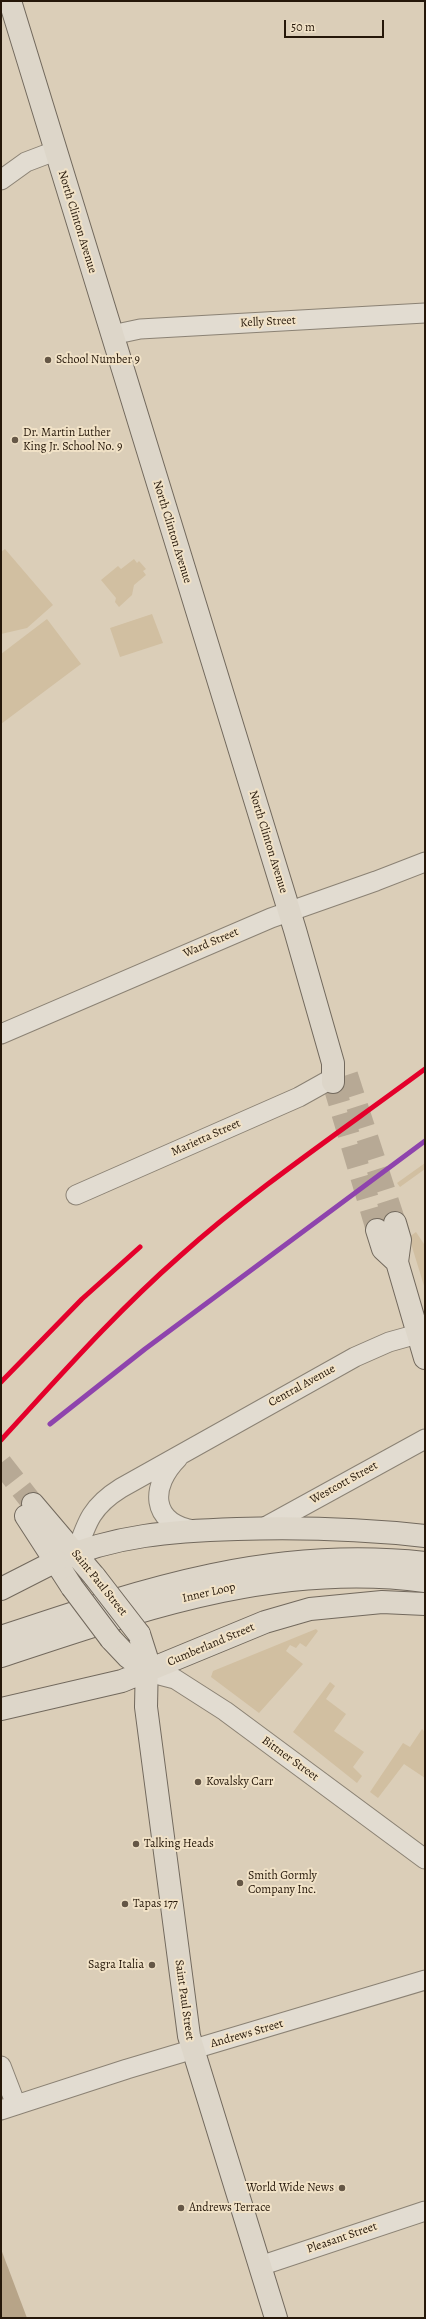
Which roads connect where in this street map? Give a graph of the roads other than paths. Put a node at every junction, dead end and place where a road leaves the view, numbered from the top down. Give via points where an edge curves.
1 (10, 1) edge
2 (56, 151) junction
3 (1, 180) edge
4 (425, 313) edge
5 (112, 336) junction
6 (425, 862) edge
7 (289, 911) junction
8 (1, 1034) edge
9 (337, 1075) joint
10 (76, 1195) dead end
11 (386, 1227) tunnel mouth
12 (421, 1332) edge
13 (425, 1358) edge
14 (425, 1439) edge
15 (183, 1453) junction
16 (263, 1528) junction
17 (195, 1530) junction
18 (425, 1536) edge
19 (76, 1553) junction
20 (56, 1562) junction
21 (425, 1563) edge
22 (425, 1581) edge
23 (1, 1589) edge
24 (425, 1604) edge
25 (1, 1637) edge
26 (1, 1656) edge
27 (148, 1672) junction
28 (1, 1709) edge
29 (425, 1859) edge
30 (425, 1980) edge
31 (192, 2050) junction
32 (1, 2066) edge
33 (8, 2108) edge
34 (425, 2211) edge
35 (260, 2266) junction
36 (275, 2318) edge

1 - 2 main road, North Clinton Avenue
2 - 3 street via 26,162
2 - 5 main road, North Clinton Avenue
4 - 5 street, Kelly Street via 140,330
5 - 7 main road, North Clinton Avenue
6 - 7 street, Ward Street
7 - 8 street, Ward Street
7 - 9 main road, North Clinton Avenue
9 - 10 street, Marietta Street via 299,1097
11 - 12 main road via 400,1240 397,1262
12 - 13 main road
12 - 15 street, Central Avenue via 355,1356
14 - 16 street, Westcott Street
15 - 17 street, Central Avenue via 162,1481 159,1505 171,1522 181,1528
15 - 19 street, Central Avenue via 104,1499 90,1515
16 - 17 main road
16 - 18 main road via 331,1528
17 - 19 main road via 127,1538
19 - 20 main road
19 - 20 main road, Saint Paul Street via 28,1508
19 - 27 main road, Saint Paul Street, bridge via 139,1634 146,1650
20 - 23 main road
20 - 27 main road, Saint Paul Street, bridge via 111,1639 128,1657
21 - 25 main road, Inner Loop via 329,1558 254,1566 140,1592
22 - 26 main road, Inner Loop via 332,1576 283,1579 237,1587 122,1616
24 - 27 main road, Cumberland Street via 376,1602 310,1609 265,1622
27 - 28 main road, Cumberland Street via 105,1685
27 - 29 street, Bittner Street via 176,1679 224,1711
27 - 31 main road, Saint Paul Street via 146,1707
30 - 31 street, Andrews Street
31 - 33 street, Andrews Street
31 - 35 main road, Saint Paul Street
32 - 33 street
34 - 35 street, Pleasant Street
35 - 36 main road, Saint Paul Street

